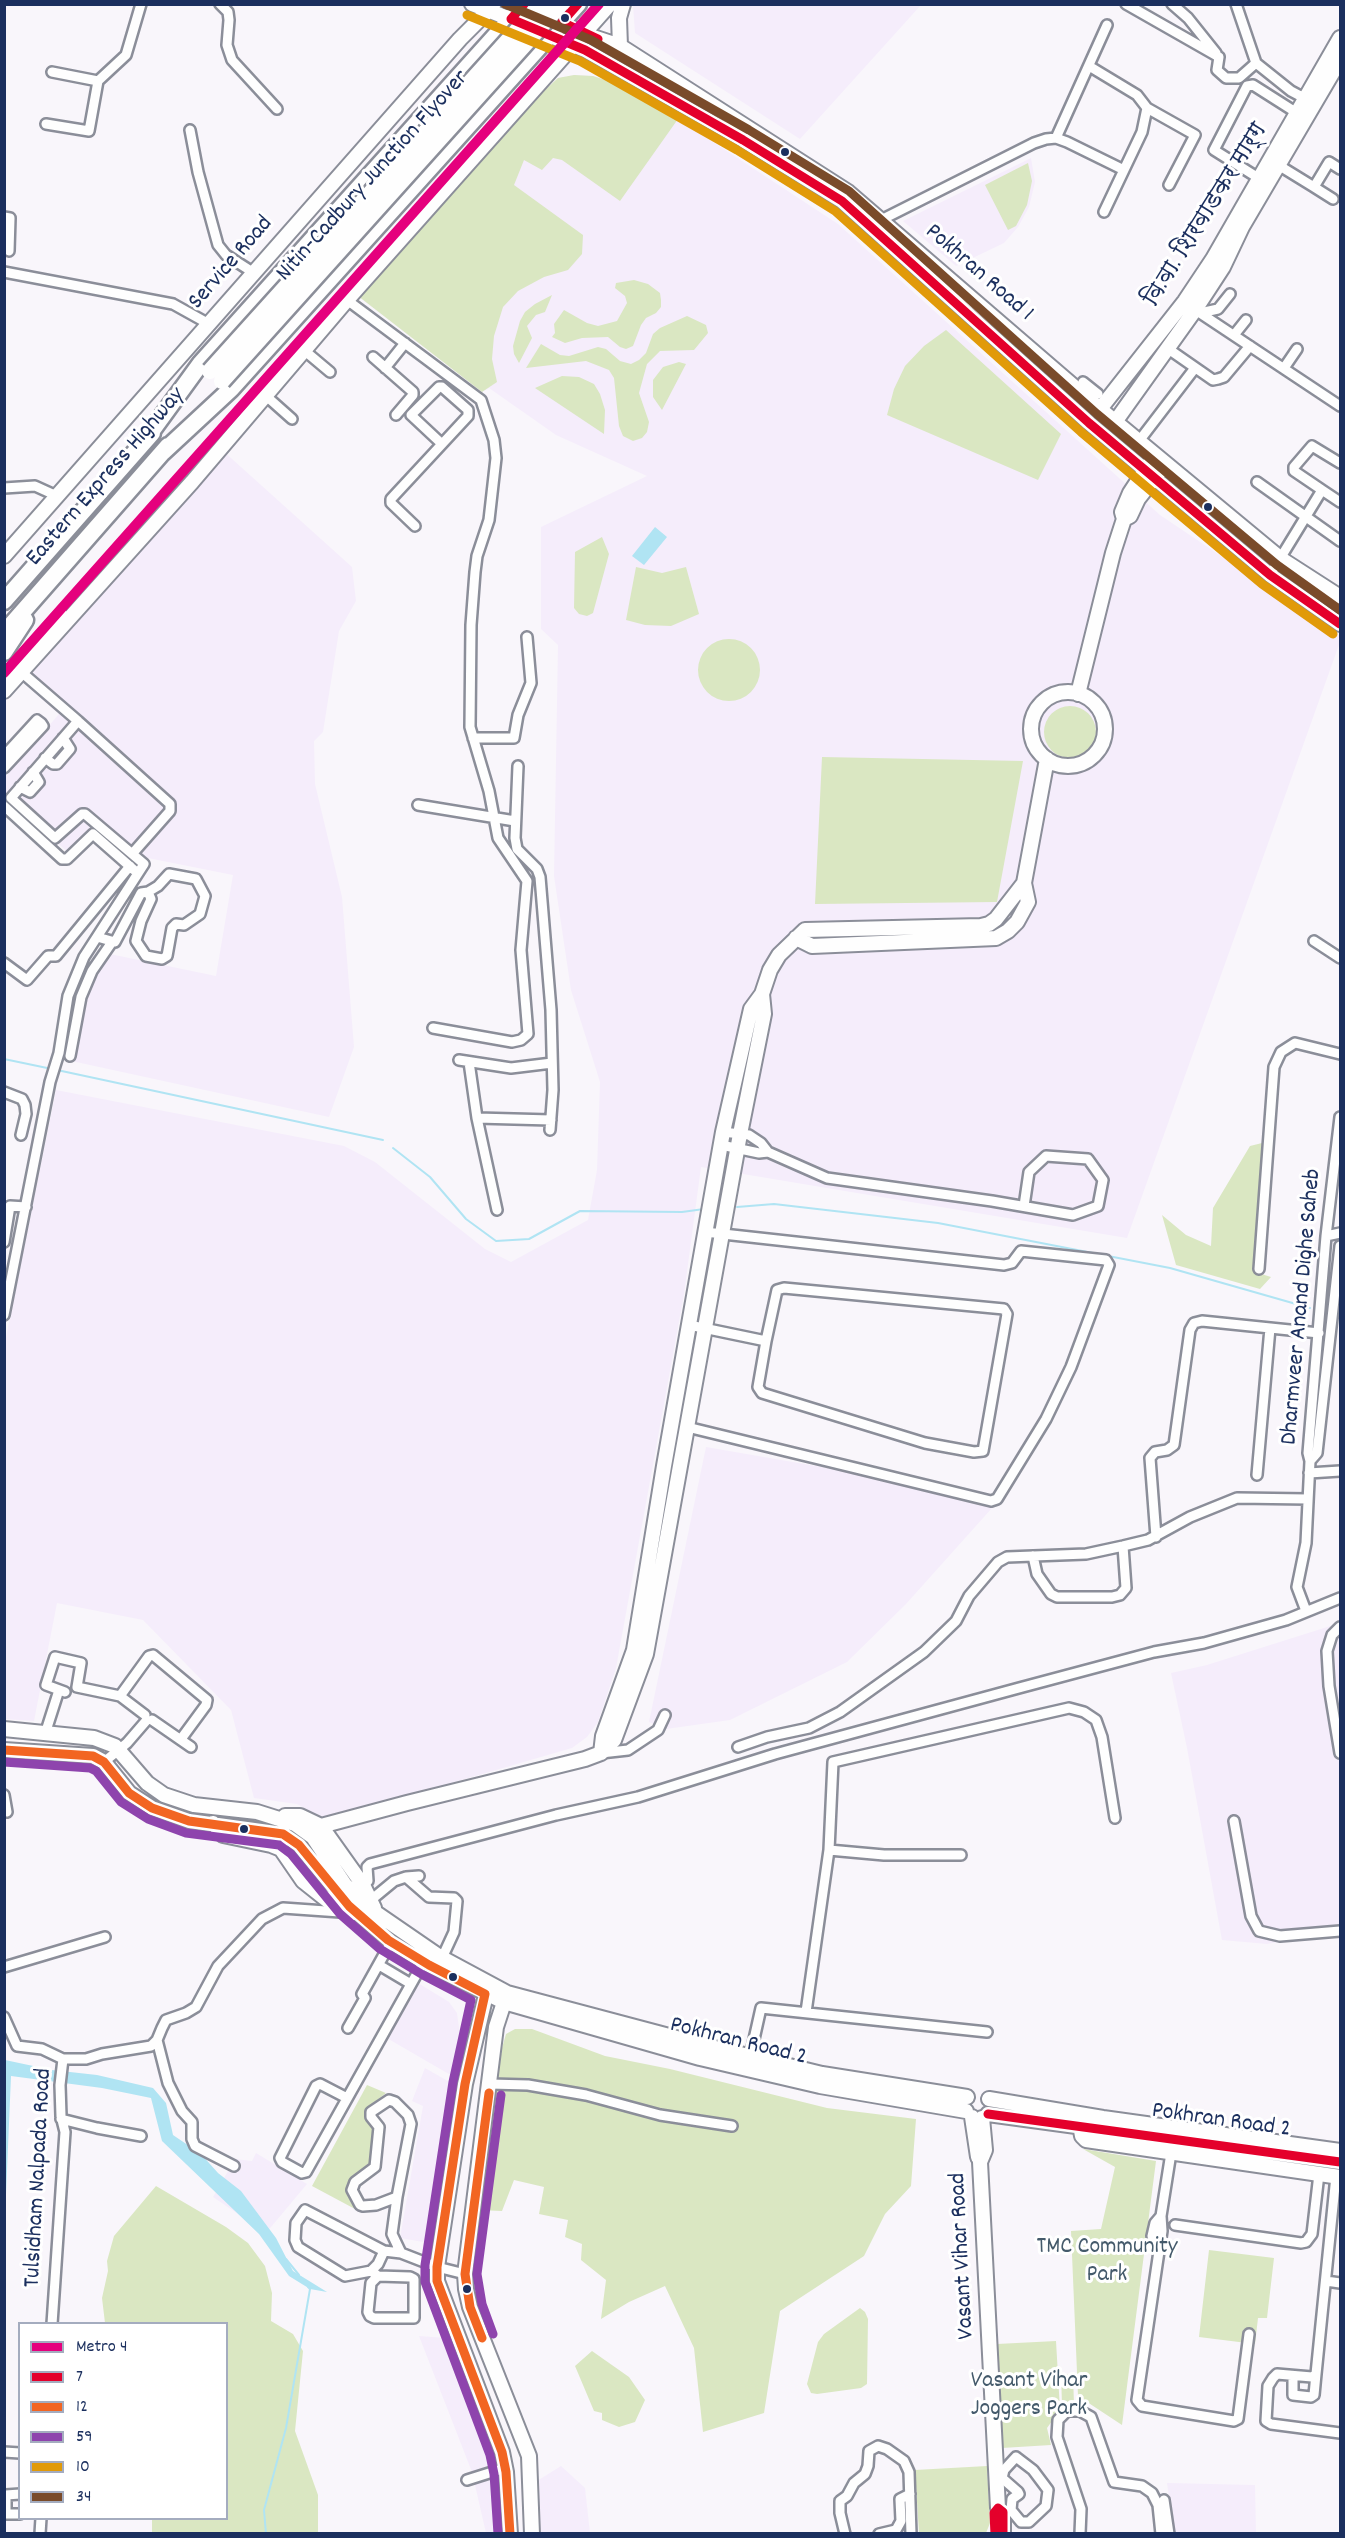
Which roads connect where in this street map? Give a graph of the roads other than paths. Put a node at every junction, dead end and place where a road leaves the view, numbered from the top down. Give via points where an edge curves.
1 (141, 4) edge
2 (220, 4) edge
3 (472, 4) edge
4 (541, 4) edge
5 (561, 4) edge
6 (578, 4) edge
7 (610, 4) edge
8 (623, 4) edge
9 (1126, 4) edge
10 (1172, 4) edge
11 (1236, 4) edge
12 (522, 5) edge
13 (492, 7) edge
14 (511, 19) junction
15 (562, 22) junction
16 (1107, 26) dead end
17 (584, 34) junction
18 (550, 36) junction
19 (1341, 38) edge
20 (574, 46) junction
21 (620, 46) junction
22 (1219, 57) junction
23 (1341, 60) edge
24 (1256, 63) junction
25 (1089, 66) junction
26 (52, 72) dead end
27 (98, 81) junction
28 (1310, 102) junction
29 (1147, 108) junction
30 (277, 109) dead end
31 (1297, 113) junction
32 (46, 124) dead end
33 (190, 130) dead end
34 (746, 135) junction
35 (1056, 138) junction
36 (1320, 156) dead end
37 (1329, 162) junction
38 (1274, 163) junction
39 (1341, 169) edge
40 (1124, 170) junction
41 (1260, 179) junction
42 (1169, 185) dead end
43 (1314, 187) junction
44 (1333, 199) dead end
45 (1250, 205) junction
46 (1104, 212) dead end
47 (4, 217) edge
48 (881, 220) junction
49 (9, 251) dead end
50 (4, 272) edge
51 (254, 273) junction
52 (1230, 294) dead end
53 (347, 300) junction
54 (1194, 308) junction
55 (1246, 320) dead end
56 (209, 324) junction
57 (1234, 335) junction
58 (405, 343) junction
59 (1250, 346) junction
60 (1167, 348) junction
61 (1296, 349) dead end
62 (305, 351) junction
63 (1037, 355) junction
64 (373, 357) dead end
65 (1026, 367) junction
66 (385, 368) junction
67 (1196, 368) junction
68 (1284, 368) junction
69 (330, 372) dead end
70 (216, 376) junction
71 (1082, 384) junction
72 (474, 394) junction
73 (1098, 394) dead end
74 (261, 400) junction
75 (463, 406) junction
76 (1341, 406) edge
77 (403, 407) junction
78 (1100, 409) junction
79 (396, 415) dead end
80 (411, 415) junction
81 (292, 419) dead end
82 (1115, 422) junction
83 (145, 440) junction
84 (1139, 441) junction
85 (442, 444) junction
86 (162, 453) junction
87 (1161, 460) junction
88 (1341, 463) edge
89 (1150, 473) junction
90 (1257, 482) dead end
91 (4, 488) edge
92 (1322, 490) junction
93 (57, 496) junction
94 (1341, 502) edge
95 (1305, 518) junction
96 (416, 526) dead end
97 (1341, 541) edge
98 (4, 556) edge
99 (1281, 559) junction
100 (1270, 575) junction
101 (40, 592) junction
102 (1341, 597) edge
103 (4, 601) edge
104 (1341, 624) edge
105 (4, 633) edge
106 (527, 637) dead end
107 (4, 652) edge
108 (18, 670) junction
109 (4, 679) edge
110 (4, 691) edge
111 (1078, 694) junction
112 (78, 721) junction
113 (473, 738) junction
114 (4, 756) edge
115 (1047, 759) junction
116 (518, 766) dead end
117 (4, 768) edge
118 (418, 805) dead end
119 (4, 806) edge
120 (492, 817) junction
121 (515, 821) junction
122 (132, 854) junction
123 (130, 866) junction
124 (138, 873) junction
125 (148, 892) junction
126 (97, 937) junction
127 (1314, 941) dead end
128 (116, 943) junction
129 (1341, 958) edge
130 (4, 963) edge
131 (762, 994) junction
132 (433, 1028) dead end
133 (1341, 1054) edge
134 (70, 1056) dead end
135 (459, 1060) dead end
136 (469, 1062) junction
137 (552, 1063) junction
138 (4, 1092) edge
139 (1341, 1117) edge
140 (477, 1118) junction
141 (551, 1120) junction
142 (550, 1130) dead end
143 (21, 1136) dead end
144 (722, 1139) junction
145 (738, 1141) junction
146 (768, 1152) junction
147 (1024, 1206) junction
148 (26, 1207) junction
149 (497, 1210) dead end
150 (705, 1232) junction
151 (1341, 1233) edge
152 (722, 1234) junction
153 (1326, 1236) junction
154 (4, 1242) edge
155 (1341, 1246) edge
156 (1259, 1269) dead end
157 (7, 1288) edge
158 (4, 1315) edge
159 (689, 1325) junction
160 (705, 1328) junction
161 (1270, 1328) junction
162 (1319, 1333) junction
163 (766, 1341) junction
164 (687, 1427) junction
165 (1310, 1461) junction
166 (1341, 1471) edge
167 (1309, 1473) junction
168 (1257, 1476) dead end
169 (1308, 1498) junction
170 (1155, 1537) junction
171 (1123, 1546) junction
172 (1033, 1556) junction
173 (1341, 1598) edge
174 (1306, 1611) junction
175 (1341, 1627) edge
176 (120, 1696) junction
177 (665, 1715) dead end
178 (148, 1719) junction
179 (4, 1729) edge
180 (45, 1734) junction
181 (181, 1739) junction
182 (738, 1747) dead end
183 (191, 1748) dead end
184 (4, 1750) edge
185 (119, 1751) junction
186 (601, 1753) junction
187 (1341, 1753) edge
188 (104, 1762) junction
189 (4, 1795) edge
190 (233, 1810) junction
191 (7, 1812) dead end
192 (1115, 1818) dead end
193 (1234, 1821) dead end
194 (213, 1823) junction
195 (231, 1826) junction
196 (320, 1833) junction
197 (829, 1850) junction
198 (961, 1855) dead end
199 (419, 1876) dead end
200 (406, 1877) junction
201 (355, 1882) junction
202 (374, 1907) junction
203 (358, 1914) junction
204 (1341, 1931) edge
205 (105, 1937) dead end
206 (391, 1942) junction
207 (442, 1958) junction
208 (424, 1961) junction
209 (379, 1965) junction
210 (4, 1967) edge
211 (411, 1984) junction
212 (487, 1989) junction
213 (506, 1997) junction
214 (806, 2012) junction
215 (4, 2017) edge
216 (348, 2028) dead end
217 (987, 2032) dead end
218 (157, 2040) junction
219 (750, 2056) junction
220 (63, 2064) junction
221 (777, 2069) junction
222 (490, 2084) junction
223 (347, 2098) junction
224 (977, 2109) junction
225 (62, 2119) junction
226 (1080, 2125) junction
227 (732, 2126) dead end
228 (141, 2136) dead end
229 (1341, 2151) edge
230 (1171, 2153) junction
231 (1341, 2162) edge
232 (234, 2166) dead end
233 (1319, 2174) junction
234 (1339, 2177) edge
235 (397, 2197) junction
236 (1161, 2216) junction
237 (1175, 2225) dead end
238 (1152, 2236) dead end
239 (384, 2251) junction
240 (401, 2253) junction
241 (437, 2267) junction
242 (374, 2274) junction
243 (465, 2274) junction
244 (1326, 2282) junction
245 (1341, 2283) edge
246 (52, 2322) edge
247 (1249, 2334) dead end
248 (1316, 2374) junction
249 (1293, 2376) junction
250 (1341, 2433) edge
251 (505, 2468) junction
252 (467, 2480) dead end
253 (18, 2494) edge
254 (910, 2494) junction
255 (847, 2496) junction
256 (1012, 2499) junction
257 (1164, 2500) dead end
258 (998, 2504) junction
259 (5, 2514) edge
260 (510, 2534) edge
261 (532, 2534) edge
262 (845, 2534) edge
263 (852, 2534) edge
264 (879, 2534) edge
265 (911, 2534) edge
266 (996, 2534) edge
267 (1003, 2534) edge
268 (1080, 2534) edge
269 (1161, 2534) edge
270 (1169, 2534) edge

1 - 27 street via 126,55
2 - 30 street via 228,12 227,45 232,60
3 - 13 main road, Pokhran Road 1
4 - 70 highway, Nitin-Cadbury Junction Flyover, bridge
5 - 70 highway, Nitin-Cadbury Junction Flyover, bridge
6 - 15 highway
7 - 17 main road
8 - 21 main road
9 - 22 street
10 - 22 street
11 - 24 street
12 - 14 highway
12 - 15 main road, Pokhran Road 1
13 - 14 main road, Pokhran Road 1
13 - 51 main road, Service Road
14 - 18 main road, Pokhran Road 1
14 - 83 highway via 201,363
15 - 17 main road, Pokhran Road 1
15 - 18 highway
16 - 25 street
17 - 20 main road
17 - 21 main road, Pokhran Road 1
18 - 20 main road, Pokhran Road 1
18 - 86 highway via 231,389
19 - 28 main road, वि.वा. शिरवाडकर मार्ग
20 - 34 main road, Pokhran Road 1
20 - 53 main road
21 - 34 main road, Pokhran Road 1
22 - 24 street via 1217,70 1226,78 1239,78
23 - 28 main road
24 - 28 street
25 - 29 street via 1137,95
25 - 35 street
26 - 27 street
27 - 32 street via 89,131
28 - 31 main road, वि.वा. शिरवाडकर मार्ग
28 - 38 main road
29 - 40 street via 1142,132
29 - 42 street via 1195,135
31 - 38 main road, वि.वा. शिरवाडकर मार्ग
31 - 41 street via 1247,86 1214,150
33 - 51 street via 218,245
34 - 48 main road, Pokhran Road 1 via 848,192
34 - 65 main road, Pokhran Road 1 via 842,201
35 - 40 street
35 - 48 street via 1034,143
36 - 37 street
37 - 39 street
37 - 43 street
38 - 41 main road, वि.वा. शिरवाडकर मार्ग
38 - 43 street
38 - 45 main road
40 - 46 street
41 - 45 main road, वि.वा. शिरवाडकर मार्ग
43 - 44 street
45 - 54 main road, वि.वा. शिरवाडकर मार्ग
47 - 49 street via 10,218
48 - 63 main road, Pokhran Road 1
50 - 56 street via 173,304
51 - 56 main road, Service Road
52 - 54 street via 1218,309
53 - 58 street
53 - 62 main road
54 - 57 street
54 - 60 main road
54 - 78 main road, वि.वा. शिरवाडकर मार्ग
55 - 57 street
56 - 93 main road, Service Road
57 - 59 street
58 - 66 street
58 - 72 street
59 - 67 street via 1222,378 1213,380
59 - 68 street
60 - 67 street
60 - 82 main road
61 - 68 street
62 - 69 street
62 - 74 main road
63 - 65 main road
63 - 71 main road, Pokhran Road 1
64 - 66 street
65 - 89 main road, Pokhran Road 1
66 - 77 street via 413,392
67 - 84 street
68 - 76 street
70 - 83 highway, Eastern Express Highway
70 - 86 highway, Eastern Express Highway
71 - 73 street
71 - 78 main road, Pokhran Road 1
72 - 75 street
72 - 113 street via 481,400 496,458 489,520 475,572 469,703
74 - 81 street
74 - 108 main road via 192,482
75 - 80 street via 439,387
75 - 85 street via 468,416
77 - 79 street
77 - 80 street
78 - 82 main road, Pokhran Road 1
80 - 85 street
82 - 84 main road, Pokhran Road 1
83 - 103 highway, Eastern Express Highway
84 - 87 main road, Pokhran Road 1
85 - 96 street via 391,499
86 - 101 highway, Eastern Express Highway
87 - 89 main road
87 - 99 main road, Pokhran Road 1
88 - 92 street via 1312,446 1294,467 1294,471
89 - 100 main road, Pokhran Road 1
89 - 111 main road via 1130,516 1124,519
90 - 95 street
91 - 93 street via 35,486
92 - 94 street
92 - 95 street
93 - 98 main road, Service Road
95 - 97 street
95 - 99 street
99 - 100 street
99 - 102 main road, Pokhran Road 1
100 - 104 main road, Pokhran Road 1
101 - 105 highway, Eastern Express Highway
101 - 107 highway
106 - 113 street via 531,683 514,738
108 - 109 main road
108 - 110 main road
108 - 112 street
111 - 115 main road via 1051,697 1034,717 1034,743
111 - 115 main road via 1099,709 1105,722 1103,742 1096,753 1079,764 1059,765
112 - 122 street via 170,804 170,811
112 - 122 street via 10,798 55,838 85,814
113 - 120 street via 489,791
114 - 117 street via 37,720 41,723 43,726
115 - 131 main road via 1024,883 996,919 981,926 805,930 779,955
116 - 121 street
118 - 120 street
119 - 123 street via 62,859 67,859 93,834
120 - 121 street
120 - 132 street via 498,838 527,881 521,950 528,1034 512,1042
121 - 137 street via 517,849 540,877
122 - 124 street via 144,864
123 - 124 street
123 - 130 street via 56,956 48,956 27,980
124 - 126 street
125 - 125 street via 169,874 196,879 206,896 200,914 172,928 167,956 162,959 146,956 136,941 151,899
125 - 128 street via 141,893
126 - 128 street
126 - 148 street via 68,996
127 - 129 street
128 - 134 street via 92,971 81,997
131 - 144 main road via 751,1009
131 - 145 main road via 764,1014
133 - 156 street via 1295,1043 1281,1052 1274,1067
135 - 136 street
136 - 137 street via 511,1068
136 - 140 street
137 - 141 street
138 - 143 street via 25,1104
139 - 153 street, Dharmveer Anand Dighe Saheb
140 - 141 street
140 - 149 street
141 - 142 street
144 - 145 street
144 - 145 street
144 - 150 main road
145 - 146 street via 759,1153
145 - 146 street via 749,1135
145 - 152 main road
146 - 147 street via 827,1178
147 - 147 street via 1073,1215 1098,1206 1103,1180 1088,1160 1046,1156 1029,1172
148 - 154 street via 10,1206
148 - 157 street
150 - 152 street
150 - 159 main road
151 - 153 street
152 - 160 main road
152 - 164 street via 1005,1265 1012,1263 1021,1251 1106,1260 1108,1265 1071,1367 1046,1419 997,1499 991,1501
153 - 162 street, Dharmveer Anand Dighe Saheb
155 - 165 street, Dharmveer Anand Dighe Saheb via 1317,1453
157 - 158 street
159 - 160 street
159 - 186 main road via 634,1650 603,1736
160 - 163 street
160 - 164 main road
161 - 162 street
161 - 168 street
161 - 170 street via 1202,1321 1194,1323 1190,1330 1174,1444 1150,1458
162 - 165 street, Dharmveer Anand Dighe Saheb
163 - 163 street via 758,1387 762,1393 925,1443 974,1452 982,1451 1007,1314 1004,1310 784,1288 777,1290
164 - 186 main road via 646,1654 614,1740
165 - 167 street
166 - 167 street
167 - 169 street
169 - 170 street via 1236,1498
169 - 174 street via 1306,1543 1297,1587
170 - 171 street
171 - 172 street via 1086,1554
171 - 172 street via 1126,1588 1112,1597 1051,1594 1037,1574
172 - 182 street via 1007,1557 998,1562 969,1596 956,1621 924,1652 840,1712 809,1728
173 - 174 street
174 - 201 street via 1204,1643 1154,1652 786,1751 638,1797 370,1864 368,1881
175 - 187 street via 1332,1635 1327,1651
176 - 178 street
176 - 180 street via 77,1687 81,1663 55,1657 46,1685 62,1691
176 - 181 street via 153,1655 207,1700
177 - 186 street via 658,1730 628,1750
178 - 181 street
178 - 185 street
179 - 180 main road
180 - 185 main road via 94,1738
181 - 183 street
184 - 188 main road via 93,1756
185 - 188 street
185 - 190 main road via 147,1783 164,1795 194,1805
186 - 196 main road via 407,1803
188 - 194 main road via 129,1793 152,1808 189,1821
189 - 191 street
190 - 195 main road
190 - 196 main road via 275,1817
192 - 197 street via 1096,1720 1069,1708 833,1762
193 - 204 street via 1251,1916 1259,1931 1280,1936
194 - 195 main road
194 - 203 main road via 223,1835 281,1849 311,1888 337,1908
195 - 203 main road via 283,1834 299,1845 330,1886
196 - 201 main road
197 - 198 street via 884,1856
197 - 214 street
199 - 200 street
200 - 202 street via 394,1881
200 - 207 street via 429,1897 457,1901 454,1932
201 - 202 main road
202 - 207 main road
203 - 206 main road
203 - 218 street via 283,1908 262,1919 218,1966 196,2007 166,2020
205 - 210 street
206 - 208 main road
206 - 209 street
207 - 212 main road
208 - 211 street
208 - 212 main road
209 - 211 street
209 - 216 street
211 - 223 street
212 - 213 main road
212 - 241 main road via 465,2084
213 - 219 main road, Pokhran Road 2
213 - 221 main road, Pokhran Road 2 via 700,2058
213 - 222 main road via 496,2027
214 - 217 street
214 - 219 street via 761,2008
215 - 220 street via 17,2046 42,2049
218 - 220 street, Tulsidham Nalpada Road via 151,2046
218 - 232 street via 168,2083 192,2122 195,2146
219 - 221 main road, Pokhran Road 2
220 - 225 street, Tulsidham Nalpada Road
221 - 224 main road, Pokhran Road 2 via 822,2074
222 - 227 street via 528,2085 586,2095 660,2115
222 - 243 main road
223 - 223 street via 306,2172 282,2162 280,2158 316,2086 320,2084
224 - 226 main road, Pokhran Road 2
224 - 229 main road, Pokhran Road 2 via 1114,2120
224 - 258 main road, Vasant Vihar Road via 976,2152 980,2162
225 - 228 street
225 - 246 street, Tulsidham Nalpada Road
226 - 230 main road via 1086,2140
226 - 231 main road, Pokhran Road 2
230 - 233 main road
230 - 236 street
233 - 234 main road
233 - 237 street via 1312,2234 1306,2242
234 - 244 street
235 - 235 street via 363,2206 352,2190 354,2182 375,2168 379,2127 371,2112 389,2100 408,2115 411,2124
235 - 240 street via 392,2234
236 - 238 street
236 - 247 street via 1137,2400 1142,2406 1238,2419
239 - 240 street
239 - 242 street
239 - 242 street via 307,2211 302,2212 295,2229 298,2247 345,2276
240 - 241 street
241 - 243 street
241 - 251 main road via 441,2296
242 - 242 street via 414,2279 414,2318 370,2316
243 - 261 main road via 470,2307 529,2456
244 - 245 street
244 - 248 street
248 - 249 street
248 - 249 street via 1311,2397 1293,2395
249 - 250 street via 1277,2374 1269,2382 1266,2422
251 - 252 street
251 - 260 main road
253 - 259 street via 6,2495
254 - 255 street via 904,2461 878,2446 869,2451 865,2474
254 - 264 street via 900,2499 901,2521 896,2530
254 - 265 street
255 - 262 street via 840,2506
255 - 263 street via 846,2522
256 - 256 street via 1011,2511 1023,2523 1046,2505 1048,2490 1044,2482 1018,2457 1013,2458 1002,2478 1019,2494
256 - 258 street
257 - 270 street
258 - 266 main road via 994,2513
258 - 267 main road, Vasant Vihar Road via 1003,2512
268 - 269 street via 1081,2509 1057,2438 1058,2420 1067,2410 1091,2417 1114,2482 1142,2486 1152,2493 1158,2505

